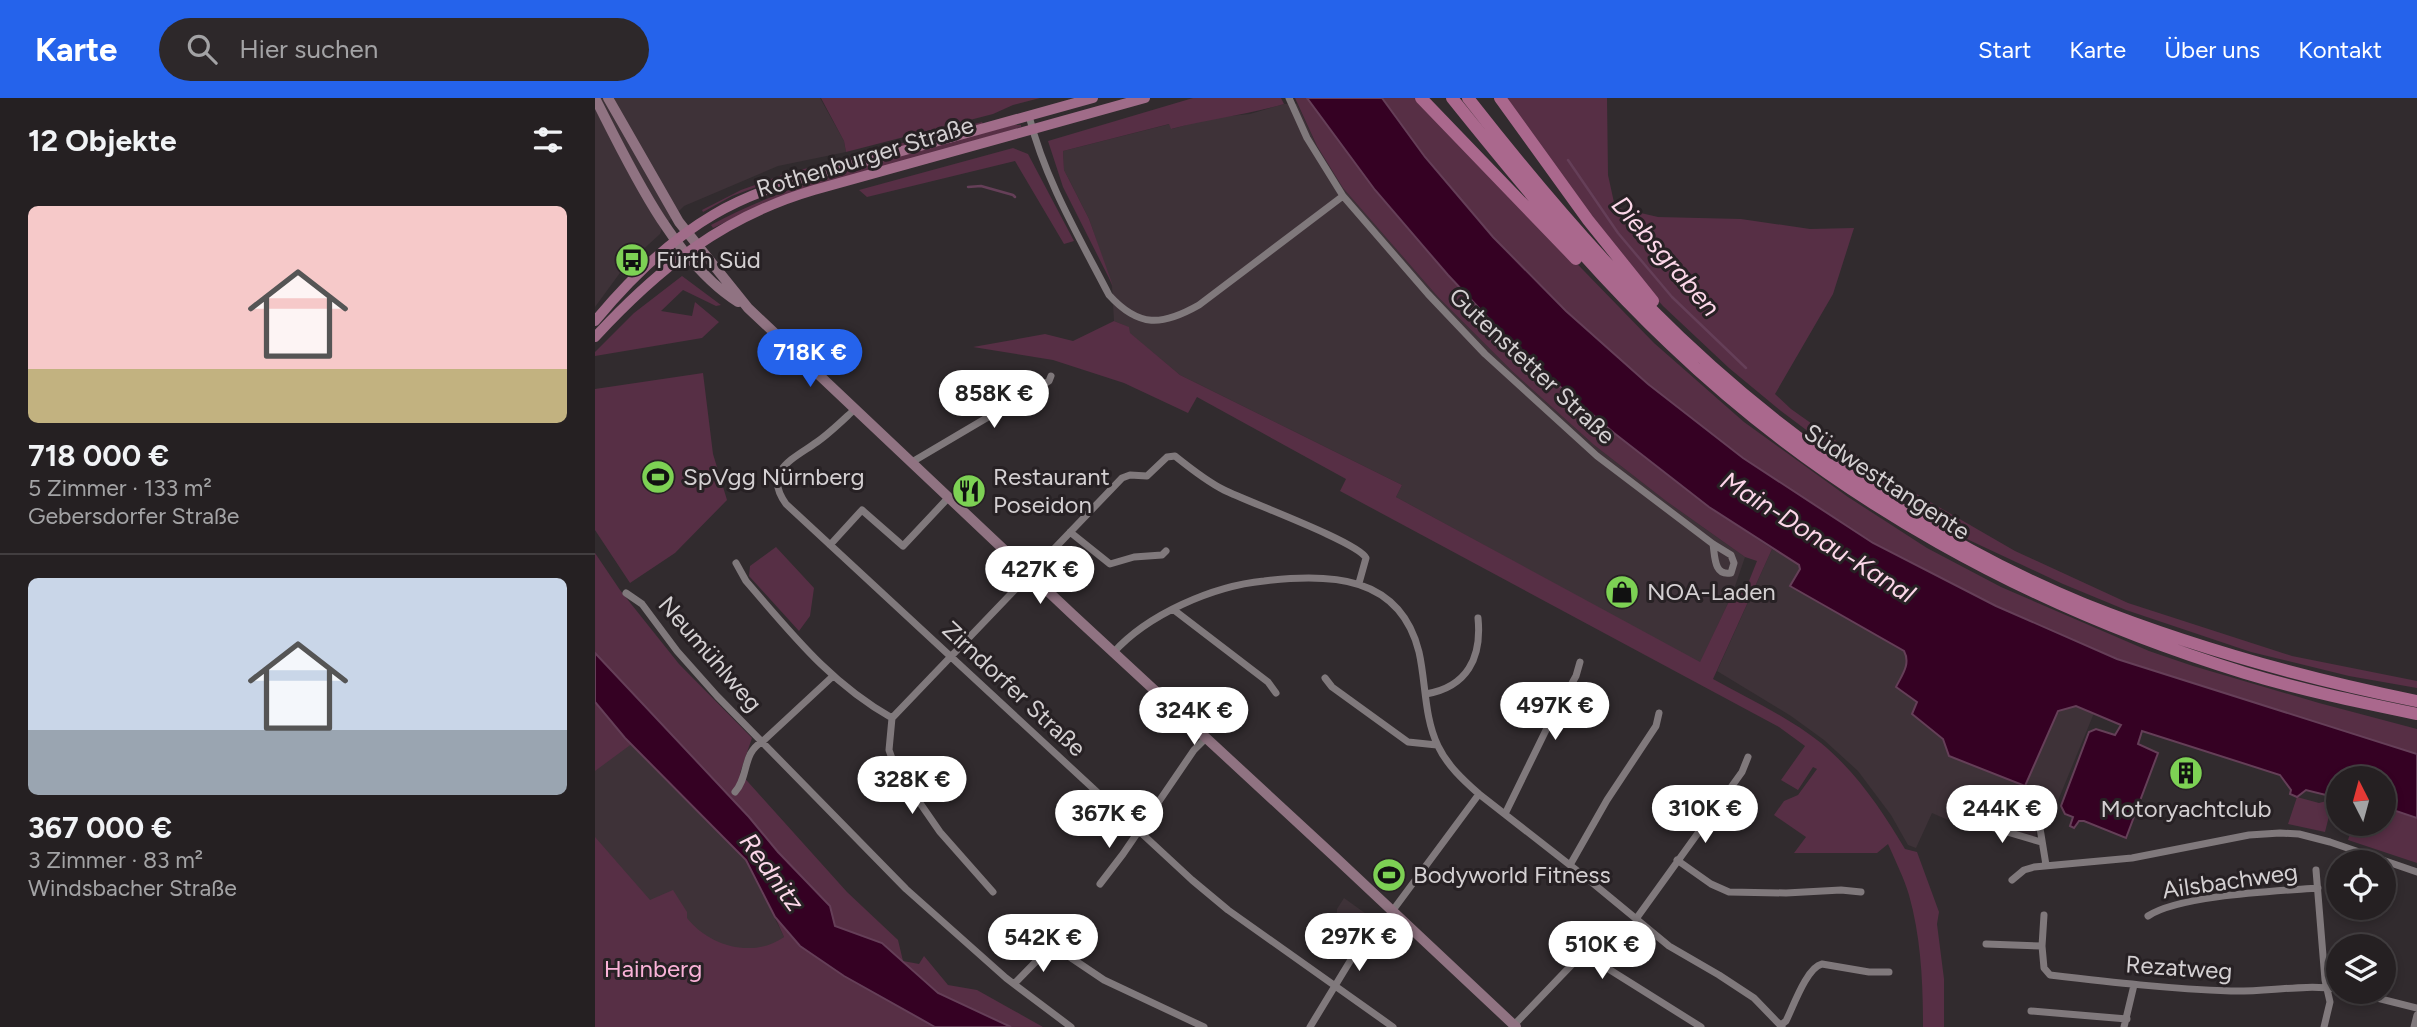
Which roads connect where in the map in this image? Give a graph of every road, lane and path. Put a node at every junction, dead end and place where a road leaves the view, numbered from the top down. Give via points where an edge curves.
1 (595, 98) edge
2 (608, 98) edge
3 (1093, 98) edge
4 (1145, 98) edge
5 (1289, 98) edge
6 (1421, 98) edge
7 (1453, 98) edge
8 (1468, 98) edge
9 (1500, 98) edge
10 (1029, 116) junction
11 (1033, 129) junction
12 (1343, 196) junction
13 (687, 232) junction
14 (675, 240) junction
15 (696, 245) junction
16 (685, 253) junction
17 (1600, 274) junction
18 (748, 308) junction
19 (595, 321) edge
20 (1676, 333) junction
21 (595, 337) edge
22 (1051, 376) dead end
23 (855, 409) junction
24 (912, 462) junction
25 (949, 497) junction
26 (1070, 532) junction
27 (1713, 544) dead end
28 (830, 545) junction
29 (1166, 551) dead end
30 (736, 563) dead end
31 (1030, 575) junction
32 (1359, 583) junction
33 (627, 593) dead end
34 (1174, 610) junction
35 (1478, 618) dead end
36 (1113, 653) junction
37 (952, 658) junction
38 (1580, 662) dead end
39 (832, 677) junction
40 (1325, 678) dead end
41 (1276, 693) dead end
42 (1426, 694) junction
43 (2417, 694) edge
44 (2387, 695) junction
45 (2337, 697) junction
46 (2417, 701) edge
47 (1659, 713) dead end
48 (2417, 714) edge
49 (892, 718) junction
50 (2417, 723) edge
51 (1206, 738) junction
52 (762, 742) junction
53 (1437, 744) junction
54 (1748, 757) dead end
55 (735, 792) dead end
56 (1479, 794) junction
57 (1505, 814) junction
58 (1970, 821) dead end
59 (2039, 822) dead end
60 (1139, 832) junction
61 (2041, 842) junction
62 (1677, 860) junction
63 (1570, 865) junction
64 (2046, 865) junction
65 (2316, 870) dead end
66 (2417, 872) edge
67 (2012, 880) dead end
68 (1100, 884) dead end
69 (2318, 888) junction
70 (993, 891) dead end
71 (1861, 892) dead end
72 (1393, 911) junction
73 (2044, 915) dead end
74 (2148, 916) dead end
75 (1636, 919) junction
76 (1986, 944) dead end
77 (2042, 946) junction
78 (1889, 972) dead end
79 (2326, 977) edge
80 (1014, 984) junction
81 (1334, 985) junction
82 (2134, 985) junction
83 (2326, 988) edge
84 (2396, 1003) edge
85 (2330, 1004) edge
86 (2417, 1008) edge
87 (2031, 1011) dead end
88 (2417, 1015) edge
89 (2126, 1023) edge
90 (1515, 1026) edge
91 (1782, 1026) edge
92 (1072, 1027) edge
93 (1204, 1027) edge
94 (1310, 1027) edge
95 (1393, 1027) edge
96 (1701, 1027) edge
97 (2324, 1027) edge
98 (2414, 1027) edge

1 - 14 main road
2 - 13 main road
3 - 10 main road, Rothenburger Straße
4 - 11 main road, Rothenburger Straße
5 - 12 street, Gutenstetter Straße via 1307,138
6 - 17 highway via 1583,265
7 - 17 highway, Südwesttangente
8 - 20 highway, Südwesttangente via 1580,233
9 - 20 highway
10 - 11 street
10 - 13 main road, Rothenburger Straße via 777,186 729,206
11 - 12 street via 1054,187 1109,295 1121,308 1147,321 1178,316 1199,305
11 - 15 main road, Rothenburger Straße via 786,199 735,221
12 - 27 street, Gutenstetter Straße via 1485,354 1597,456
13 - 14 main road, Rothenburger Straße
13 - 15 main road
14 - 16 main road
14 - 19 main road, Rothenburger Straße
15 - 16 main road, Rothenburger Straße
15 - 18 main road
16 - 18 main road via 715,284
16 - 21 main road, Rothenburger Straße
17 - 45 highway, Südwesttangente via 1672,347 1753,417 1829,474 1919,532 2027,590 2137,637 2246,674
18 - 23 main road
20 - 44 highway, Südwesttangente via 1752,401 1835,464 1984,556 2081,603 2189,643
22 - 24 street
23 - 24 main road
23 - 28 street, Zirndorfer Straße via 783,465 779,473 779,495 786,505
24 - 25 main road
25 - 28 street via 903,546 862,510
25 - 31 main road
26 - 29 street via 1110,565
26 - 31 street
26 - 32 street via 1122,478 1147,476 1167,457 1175,456 1222,489 1363,552 1366,558
28 - 37 street, Zirndorfer Straße
30 - 39 street via 746,581
31 - 36 main road
31 - 37 street
32 - 34 street via 1298,577 1258,581 1196,598
32 - 42 street via 1391,601 1404,618 1419,653
33 - 52 street, Neumühlweg via 642,604 677,652
34 - 36 street
34 - 41 street
35 - 42 street via 1479,642 1464,674 1448,688
36 - 51 main road
37 - 49 street
37 - 60 street, Zirndorfer Straße
38 - 57 street
39 - 49 street
39 - 52 street
40 - 53 street via 1408,742
42 - 53 street
43 - 44 highway
44 - 46 highway, Südwesttangente
45 - 48 highway, Südwesttangente
45 - 50 highway
47 - 63 street via 1656,726
49 - 70 street via 889,750 895,767 940,832
51 - 60 street
51 - 72 main road
52 - 55 street, Neumühlweg via 748,755
52 - 80 street, Neumühlweg via 906,889
53 - 56 street
54 - 62 street via 1742,772
56 - 57 street
56 - 72 street
57 - 63 street
58 - 61 street
59 - 61 street
60 - 68 street
60 - 81 street, Zirndorfer Straße via 1228,910
61 - 64 street
62 - 71 street via 1729,892
62 - 75 street
63 - 75 street
64 - 66 street via 2132,858 2280,833 2330,842
64 - 67 street via 2024,870
65 - 69 street
69 - 74 street, Ailsbachweg via 2209,899 2158,909
69 - 79 street
72 - 81 street via 1355,953
72 - 90 main road
73 - 77 street, Rezatweg
75 - 91 street via 1669,946 1739,987
76 - 77 street
77 - 82 street, Rezatweg via 2043,968 2050,975
78 - 91 street via 1817,965
80 - 92 street, Neumühlweg
80 - 93 street via 1052,945 1104,980
81 - 94 street
81 - 95 street, Zirndorfer Straße
82 - 83 street, Rezatweg via 2240,991
82 - 89 street
84 - 86 street
85 - 97 street
87 - 89 street
88 - 98 street
90 - 96 street via 1583,953

